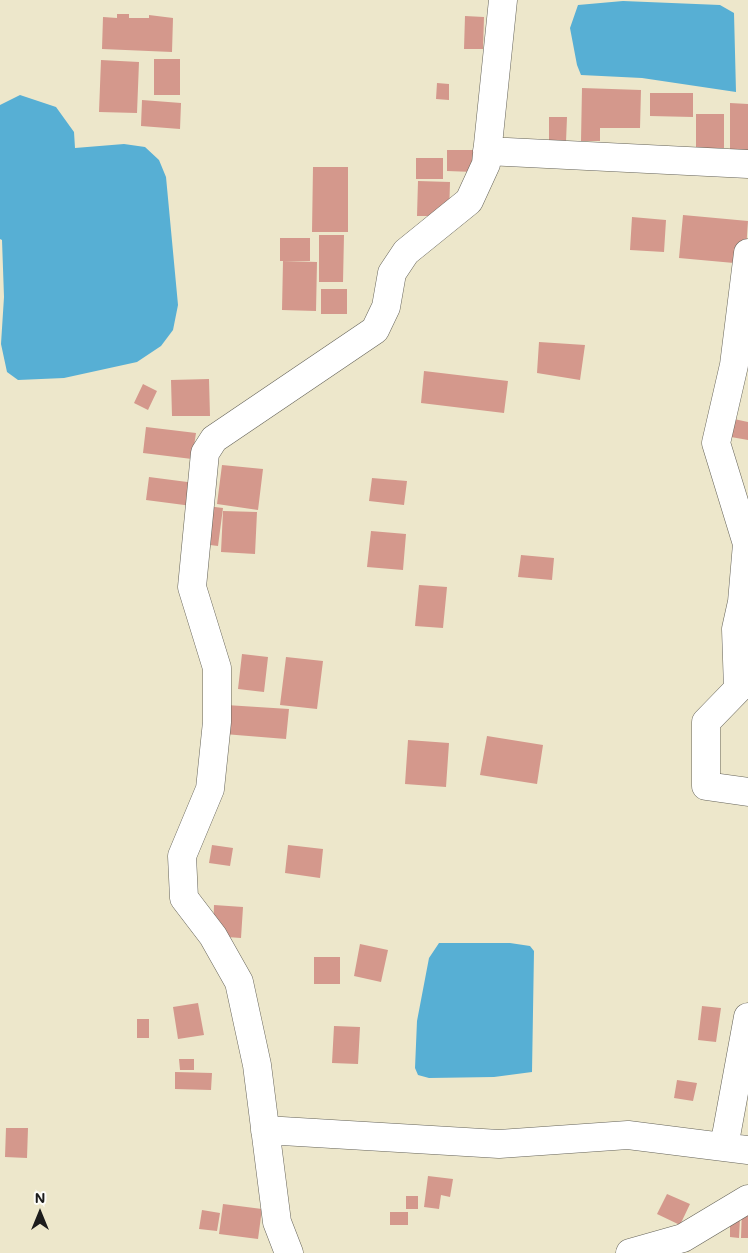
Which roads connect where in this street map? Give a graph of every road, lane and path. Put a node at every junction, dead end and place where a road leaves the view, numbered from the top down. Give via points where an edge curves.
1 (503, 0) edge
2 (487, 151) junction
3 (748, 164) edge
4 (748, 253) edge
5 (748, 792) edge
6 (748, 1017) edge
7 (265, 1130) junction
8 (736, 1149) edge
9 (748, 1199) edge
10 (289, 1253) edge
11 (630, 1253) edge

1 - 2 street
2 - 3 street
2 - 7 street via 486,164 469,201 406,252 392,272 386,307 375,330 214,439 205,453 192,587 217,668 217,722 210,789 182,856 184,898 207,928 239,982 257,1065
4 - 5 street via 734,365 716,443 747,544 736,629 738,689 706,722 706,786
6 - 8 street
7 - 8 street via 499,1144 628,1136
7 - 10 street via 277,1222
9 - 11 street via 683,1238

